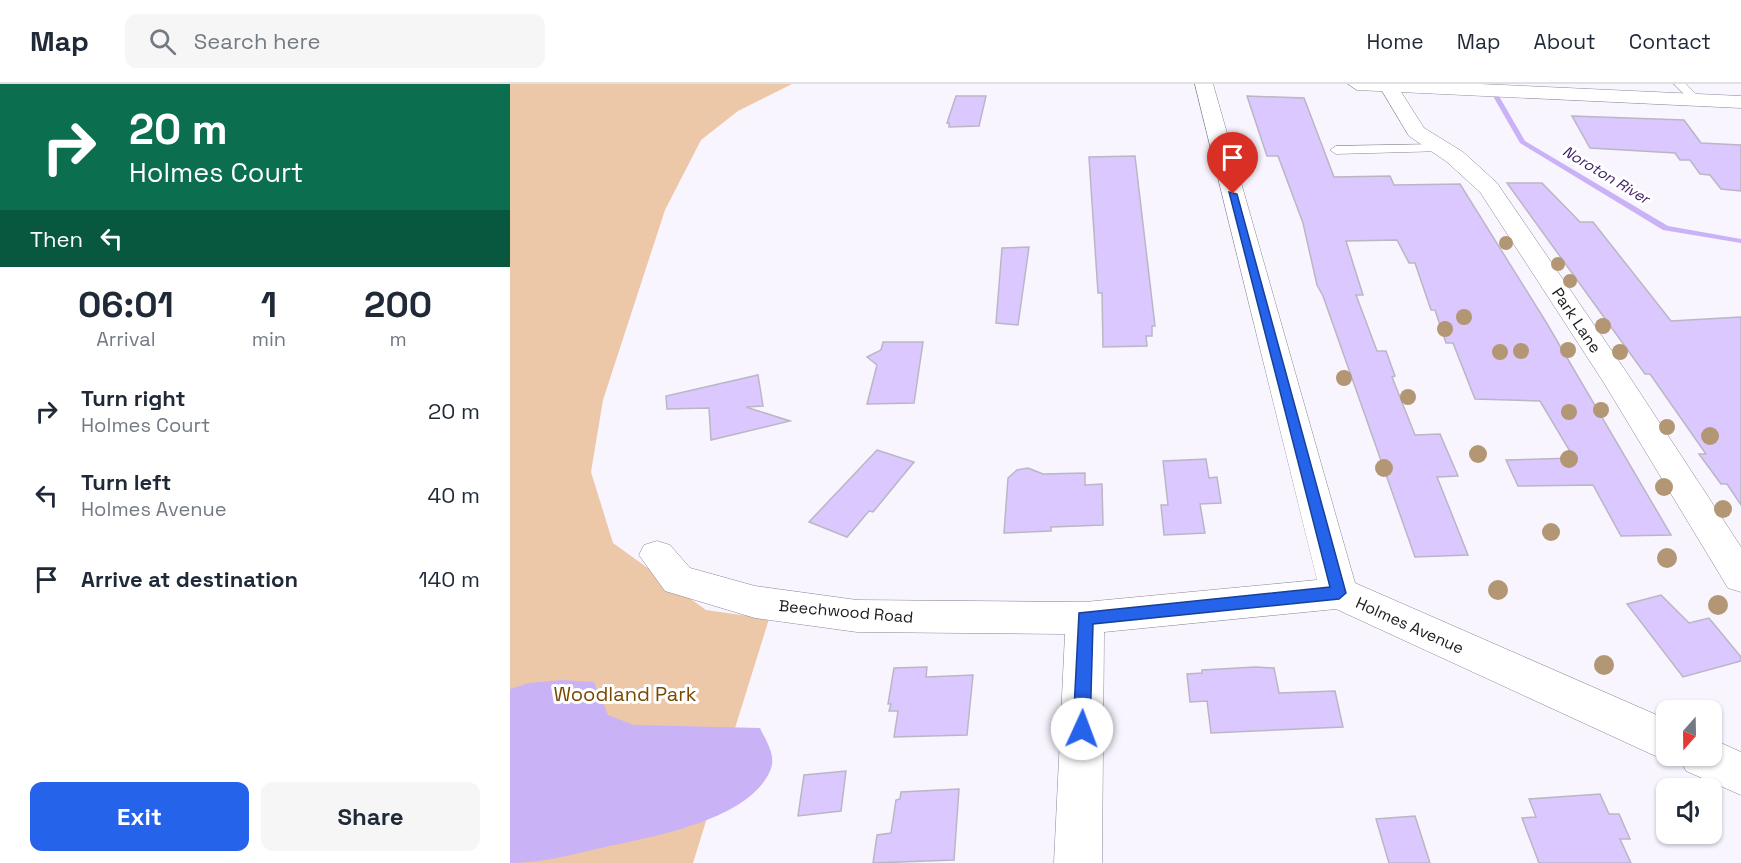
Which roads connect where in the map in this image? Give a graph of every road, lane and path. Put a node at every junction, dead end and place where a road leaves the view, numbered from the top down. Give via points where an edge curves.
1 (1203, 84) edge
2 (1357, 84) edge
3 (1680, 84) edge
4 (1387, 85) edge
5 (1695, 99) junction
6 (1741, 102) edge
7 (1440, 148) junction
8 (1336, 150) dead end
9 (657, 555) dead end
10 (1741, 577) edge
11 (1339, 593) junction
12 (1085, 618) junction
13 (1656, 736) edge
14 (1722, 765) edge
15 (1741, 774) edge
16 (1078, 863) edge

1 - 11 street, Holmes Avenue
2 - 4 street
3 - 5 lane
4 - 5 street
4 - 7 street, Park Lane via 1416,132
5 - 6 street
7 - 8 lane
7 - 10 street, Park Lane via 1489,188 1617,380
9 - 12 street, Beechwood Road via 678,580 755,602 857,616
11 - 12 street, Beechwood Road
11 - 13 street, Holmes Avenue
12 - 16 street
14 - 15 street

